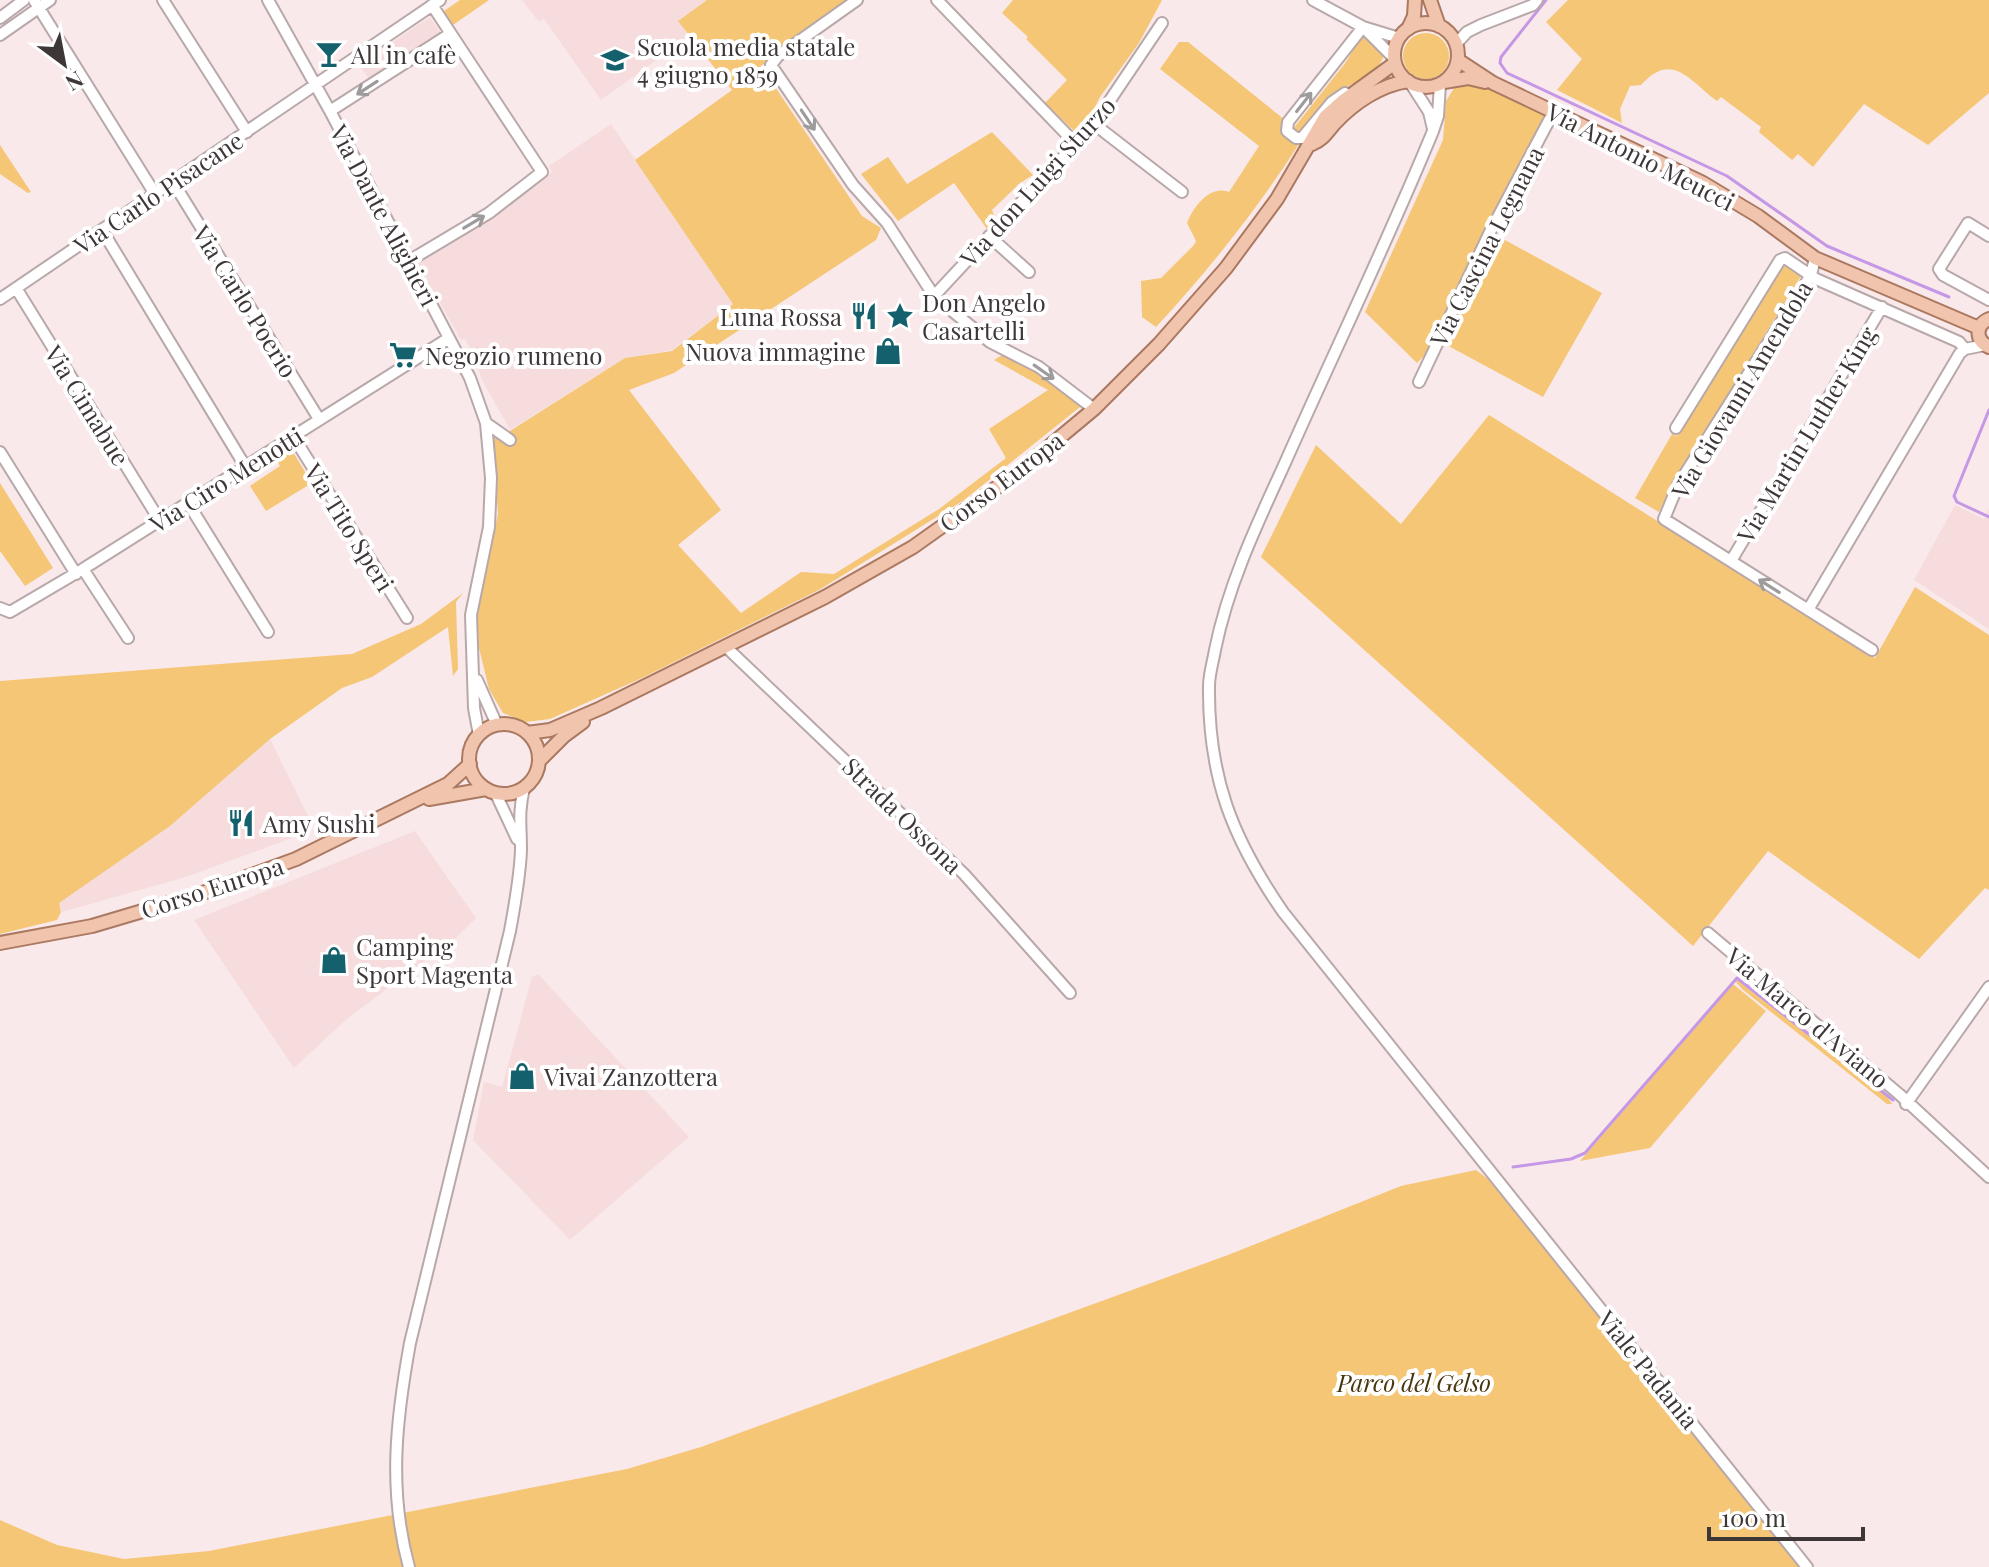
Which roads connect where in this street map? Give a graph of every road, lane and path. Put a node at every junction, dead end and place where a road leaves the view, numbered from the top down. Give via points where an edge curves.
1 (24, 0) edge
2 (50, 0) edge
3 (163, 0) edge
4 (268, 0) edge
5 (857, 0) edge
6 (937, 0) edge
7 (1313, 0) edge
8 (1415, 0) edge
9 (1430, 0) edge
10 (1537, 0) edge
11 (436, 3) edge
12 (36, 4) edge
13 (0, 18) edge
14 (1162, 23) dead end
15 (1439, 26) junction
16 (1363, 27) junction
17 (4, 32) edge
18 (450, 34) junction
19 (1404, 34) junction
20 (1456, 44) junction
21 (1458, 60) junction
22 (1395, 61) junction
23 (1409, 82) junction
24 (1442, 83) junction
25 (1493, 83) junction
26 (316, 85) junction
27 (1362, 87) junction
28 (330, 111) junction
29 (1554, 111) junction
30 (1094, 124) junction
31 (1433, 131) junction
32 (247, 132) junction
33 (1076, 144) junction
34 (1312, 144) junction
35 (173, 182) junction
36 (1182, 192) dead end
37 (155, 194) junction
38 (102, 230) junction
39 (989, 236) junction
40 (1989, 236) edge
41 (1815, 258) junction
42 (407, 262) junction
43 (1029, 272) dead end
44 (1811, 275) junction
45 (16, 288) junction
46 (934, 296) junction
47 (0, 299) edge
48 (1989, 300) edge
49 (1882, 307) junction
50 (1984, 323) edge
51 (449, 338) junction
52 (1987, 346) edge
53 (1965, 349) junction
54 (1419, 382) dead end
55 (1094, 409) junction
56 (319, 419) junction
57 (486, 423) junction
58 (1676, 428) dead end
59 (293, 436) junction
60 (510, 440) dead end
61 (0, 452) edge
62 (245, 466) junction
63 (188, 503) junction
64 (160, 521) junction
65 (1731, 561) junction
66 (79, 572) junction
67 (0, 608) edge
68 (1808, 610) junction
69 (407, 618) dead end
70 (268, 632) dead end
71 (128, 638) dead end
72 (726, 647) junction
73 (1872, 650) dead end
74 (474, 674) junction
75 (601, 708) junction
76 (497, 725) junction
77 (527, 733) junction
78 (479, 735) junction
79 (539, 761) junction
80 (470, 764) junction
81 (524, 788) junction
82 (490, 790) junction
83 (415, 802) junction
84 (521, 848) junction
85 (1708, 933) dead end
86 (0, 943) edge
87 (1989, 987) edge
88 (1070, 993) dead end
89 (1906, 1104) junction
90 (1989, 1177) edge
91 (409, 1567) edge
92 (1807, 1567) edge

1 - 13 street
2 - 12 street
3 - 32 street
4 - 26 street, Via Dante Alighieri
5 -> 46 street via 771,65
6 - 33 street
7 - 16 street
8 - 19 main road
9 - 15 main road
10 - 20 street via 1467,32
11 - 18 street
11 - 26 street, Via Carlo Pisacane
12 - 17 street
12 - 37 street
13 - 17 street
14 - 30 street, Via don Luigi Sturzo
15 - 19 main road via 1429,23
15 - 20 main road
16 - 19 street
16 - 22 street
27 -> 16 street via 1332,102 1302,138 1287,131 1288,122
18 -> 28 street
42 -> 18 street via 489,213 542,172
19 - 22 main road
20 - 21 main road
21 - 24 main road
21 - 25 main road, Via Antonio Meucci
22 - 23 main road
22 - 27 main road, Corso Europa
23 - 24 main road via 1431,87
23 - 31 street via 1429,112
23 - 34 main road, Corso Europa via 1385,86 1366,98
24 - 25 main road, Via Antonio Meucci via 1468,78
24 - 31 street
25 - 29 main road, Via Antonio Meucci
26 - 28 street, Via Dante Alighieri
26 - 32 street, Via Carlo Pisacane
27 - 34 main road, Corso Europa via 1325,117
28 - 42 street, Via Dante Alighieri
29 - 41 main road, Via Antonio Meucci via 1703,183
29 - 54 street, Via Cascina Legnana
30 - 33 street, Via don Luigi Sturzo
30 - 36 street
31 - 92 street, Viale Padania via 1248,544 1220,622 1209,682 1220,788 1234,829 1283,912
32 - 35 street, Via Carlo Pisacane
33 - 39 street, Via don Luigi Sturzo
34 - 55 main road, Corso Europa via 1226,268
35 - 37 street, Via Carlo Pisacane
35 - 56 street, Via Carlo Poerio
37 - 38 street, Via Carlo Pisacane
38 - 45 street, Via Carlo Pisacane
38 - 62 street
39 - 43 street
39 - 46 street, Via don Luigi Sturzo
40 - 48 street via 1968,223 1939,269
41 - 44 street, Via Giovanni Amendola
41 - 50 main road, Via Antonio Meucci
42 - 51 street, Via Dante Alighieri
44 - 49 street
44 - 58 street via 1780,260
44 - 65 street, Via Giovanni Amendola via 1678,485 1664,519
45 - 47 street, Via Carlo Pisacane
45 - 64 street, Via Cimabue
46 -> 55 street via 990,342 1039,367
49 - 53 street
49 - 65 street, Via Martin Luther King
50 - 52 main road via 1979,337
51 - 56 street, Via Ciro Menotti
51 - 57 street, Via Dante Alighieri
52 - 53 street
53 - 68 street
55 - 72 main road, Corso Europa via 1017,473 913,547
56 - 59 street, Via Ciro Menotti
57 - 60 street
57 - 74 street, Via Dante Alighieri via 491,498 471,615
59 - 62 street, Via Ciro Menotti
59 - 69 street, Via Tito Speri
61 - 66 street
62 - 63 street, Via Ciro Menotti
63 - 64 street, Via Ciro Menotti
63 - 70 street
64 - 66 street, Via Ciro Menotti
68 -> 65 street
66 - 67 street, Via Ciro Menotti via 10,612
66 - 71 street
68 - 73 street
72 - 75 main road, Corso Europa
72 - 88 street, Strada Ossona via 964,874
74 - 76 street, Via Dante Alighieri
74 - 78 street, Via Dante Alighieri
75 - 77 main road, Corso Europa via 550,730
75 - 79 main road, Corso Europa
76 - 77 main road
76 - 78 main road
77 - 79 main road
78 - 80 main road
79 - 81 main road
80 - 82 main road via 478,782
80 - 83 main road, Corso Europa
81 - 82 main road
81 - 84 street via 518,811
82 - 83 main road, Corso Europa
82 - 84 street
83 - 86 main road, Corso Europa via 296,859 200,894 92,926
84 - 91 street via 510,931 398,1409 396,1494
85 - 89 street, Via Marco d'Aviano
87 - 89 street
89 - 90 street, Via Marco d'Aviano

